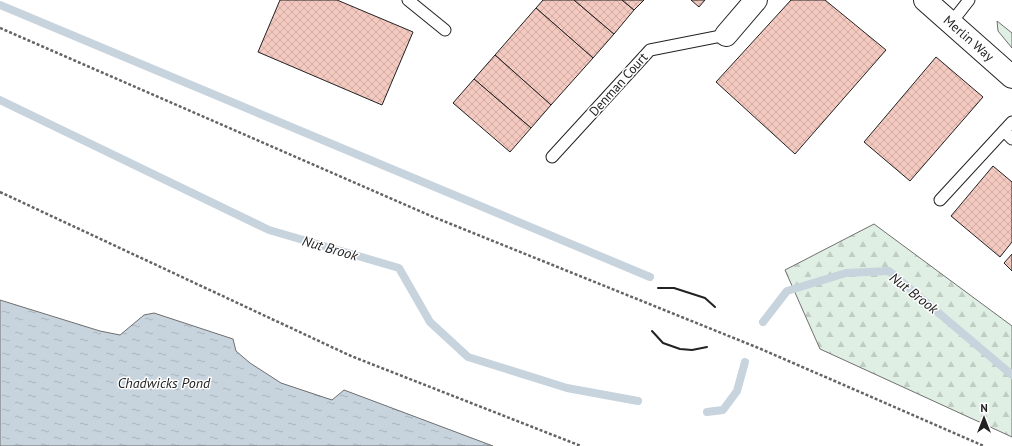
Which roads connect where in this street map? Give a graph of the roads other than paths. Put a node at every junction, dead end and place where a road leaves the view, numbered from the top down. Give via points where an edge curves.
1 (408, 0) edge
2 (756, 0) edge
3 (925, 0) edge
4 (969, 0) edge
5 (951, 23) junction
6 (445, 30) dead end
7 (726, 35) joint
8 (1012, 77) edge
9 (1012, 122) edge
10 (1004, 131) junction
11 (1012, 139) edge
12 (552, 157) dead end
13 (940, 200) dead end

1 - 6 lane
2 - 7 street, Denman Court
3 - 5 street, Merlin Way
4 - 5 lane
5 - 8 street, Merlin Way
7 - 12 lane, Denman Court via 650,50
9 - 10 lane
10 - 11 lane
10 - 13 lane

